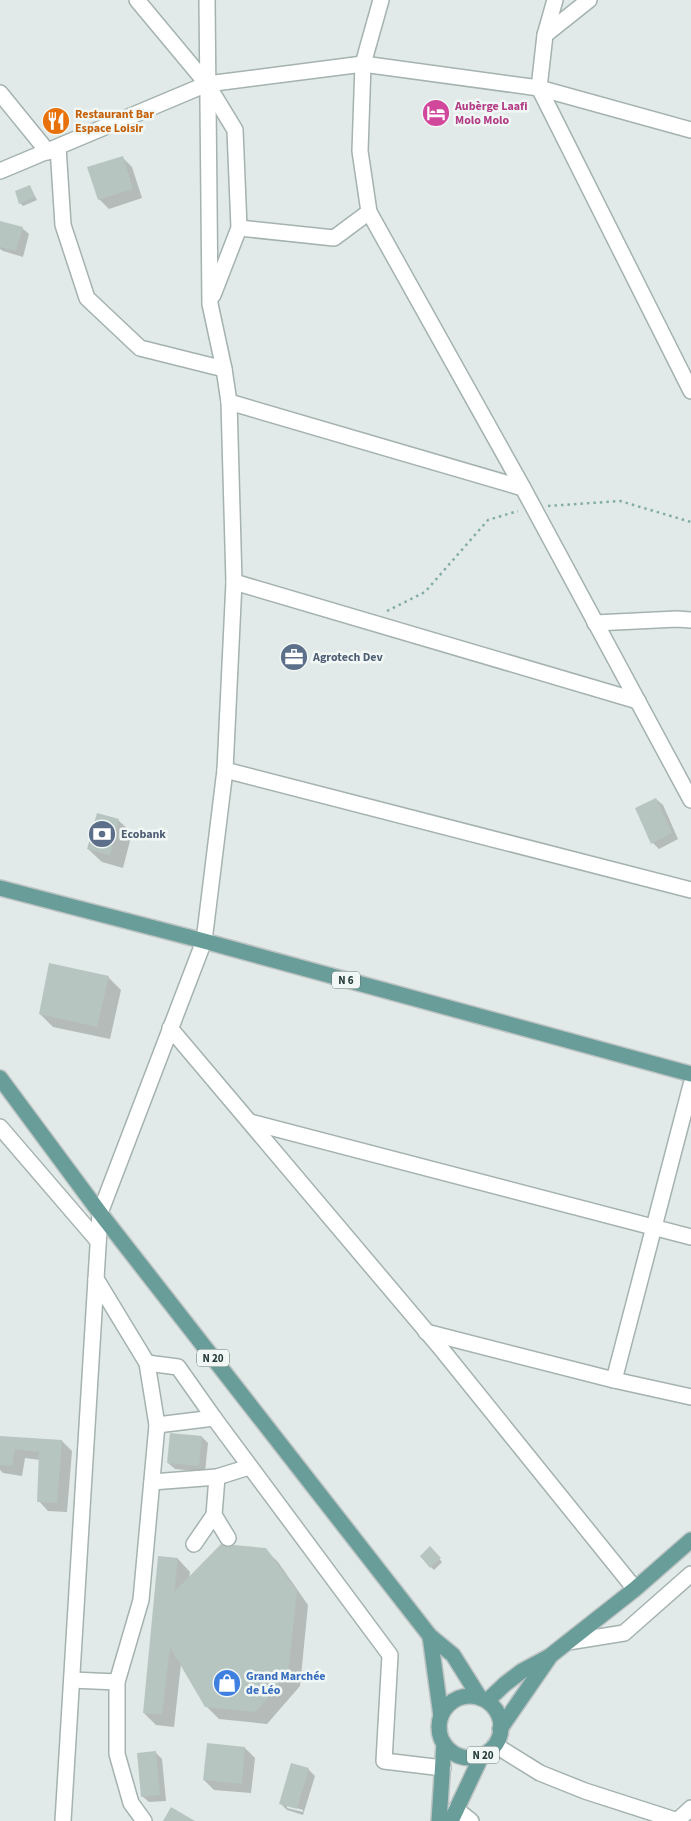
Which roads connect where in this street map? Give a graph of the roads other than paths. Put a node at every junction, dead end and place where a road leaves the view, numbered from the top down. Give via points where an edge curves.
1 (137, 0) edge
2 (207, 0) edge
3 (381, 0) edge
4 (555, 0) edge
5 (589, 0) edge
6 (545, 35) junction
7 (363, 64) junction
8 (207, 84) junction
9 (540, 88) junction
10 (0, 93) edge
11 (690, 129) edge
12 (53, 149) junction
13 (0, 171) edge
14 (369, 212) junction
15 (239, 228) junction
16 (210, 304) junction
17 (224, 369) junction
18 (691, 391) edge
19 (229, 402) junction
20 (522, 488) junction
21 (234, 582) junction
22 (691, 620) edge
23 (595, 623) junction
24 (638, 702) junction
25 (225, 770) junction
26 (691, 800) edge
27 (0, 888) edge
28 (691, 890) edge
29 (204, 941) junction
30 (170, 1028) junction
31 (691, 1074) edge
32 (0, 1078) edge
33 (691, 1085) edge
34 (250, 1122) junction
35 (0, 1127) edge
36 (100, 1213) junction
37 (654, 1227) junction
38 (691, 1237) edge
39 (98, 1241) junction
40 (96, 1279) junction
41 (426, 1332) junction
42 (146, 1363) junction
43 (614, 1380) junction
44 (691, 1397) edge
45 (214, 1418) junction
46 (156, 1425) junction
47 (249, 1467) junction
48 (217, 1477) junction
49 (152, 1482) junction
50 (214, 1515) junction
51 (228, 1538) dead end
52 (691, 1540) edge
53 (194, 1544) dead end
54 (691, 1574) edge
55 (635, 1589) junction
56 (430, 1636) junction
57 (568, 1642) junction
58 (550, 1656) junction
59 (72, 1680) junction
60 (117, 1682) junction
61 (484, 1700) junction
62 (441, 1716) junction
63 (500, 1729) junction
64 (444, 1744) junction
65 (495, 1745) junction
66 (482, 1755) junction
67 (443, 1768) junction
68 (691, 1808) edge
69 (453, 1815) edge
70 (63, 1821) edge
71 (144, 1821) edge
72 (440, 1821) edge
73 (472, 1821) edge
74 (677, 1821) edge

1 - 8 street
2 - 8 street
3 - 7 street
4 - 6 street
5 - 6 street
6 - 9 street
7 - 8 street
7 - 9 street
7 - 14 street via 360,151
8 - 12 street
8 - 15 street via 235,130
8 - 16 street
9 - 11 street
9 - 18 street
10 - 12 street
12 - 13 street
12 - 17 street via 64,225 87,298 140,348
14 - 15 street via 334,238
14 - 20 street
15 - 16 street
16 - 17 street
17 - 19 street
19 - 20 street
19 - 21 street
20 - 23 street
21 - 24 street
21 - 25 street
22 - 23 street
23 - 24 street
24 - 26 street
25 - 28 street
25 - 29 street
27 - 29 main road, N 6
29 - 30 street
29 - 31 main road, N 6
30 - 34 street
30 - 36 street
32 - 36 main road, N 20
33 - 37 street
34 - 37 street
34 - 41 street
35 - 39 street
36 - 39 street
36 - 56 main road, N 20
37 - 38 street
37 - 43 street
39 - 40 street
40 - 42 street
40 - 59 street
41 - 43 street
41 - 55 street
42 - 45 street via 178,1367
42 - 46 street
43 - 44 street
45 - 46 street
45 - 47 street
46 - 49 street
47 - 48 street
47 - 67 street via 390,1656 384,1761
48 - 49 street
48 - 50 street
49 - 60 street via 141,1600
50 - 51 street
50 - 53 street
52 - 55 main road
54 - 57 street via 624,1633
55 - 57 main road
56 - 61 main road, N 20 via 454,1654
56 - 62 main road
57 - 58 main road
58 - 61 main road via 522,1671
58 - 63 main road
59 - 60 street
59 - 70 street
60 - 71 street via 117,1754 131,1803
61 - 62 main road via 464,1696 444,1709
61 - 63 main road, N 20 via 498,1713
62 - 64 main road via 439,1726
63 - 65 main road, N 20
64 - 66 main road, N 20 via 465,1757
64 - 67 main road
65 - 66 main road, N 20
65 - 74 street via 540,1773
66 - 69 main road, N 20
67 - 72 main road
68 - 74 street
69 - 73 street

